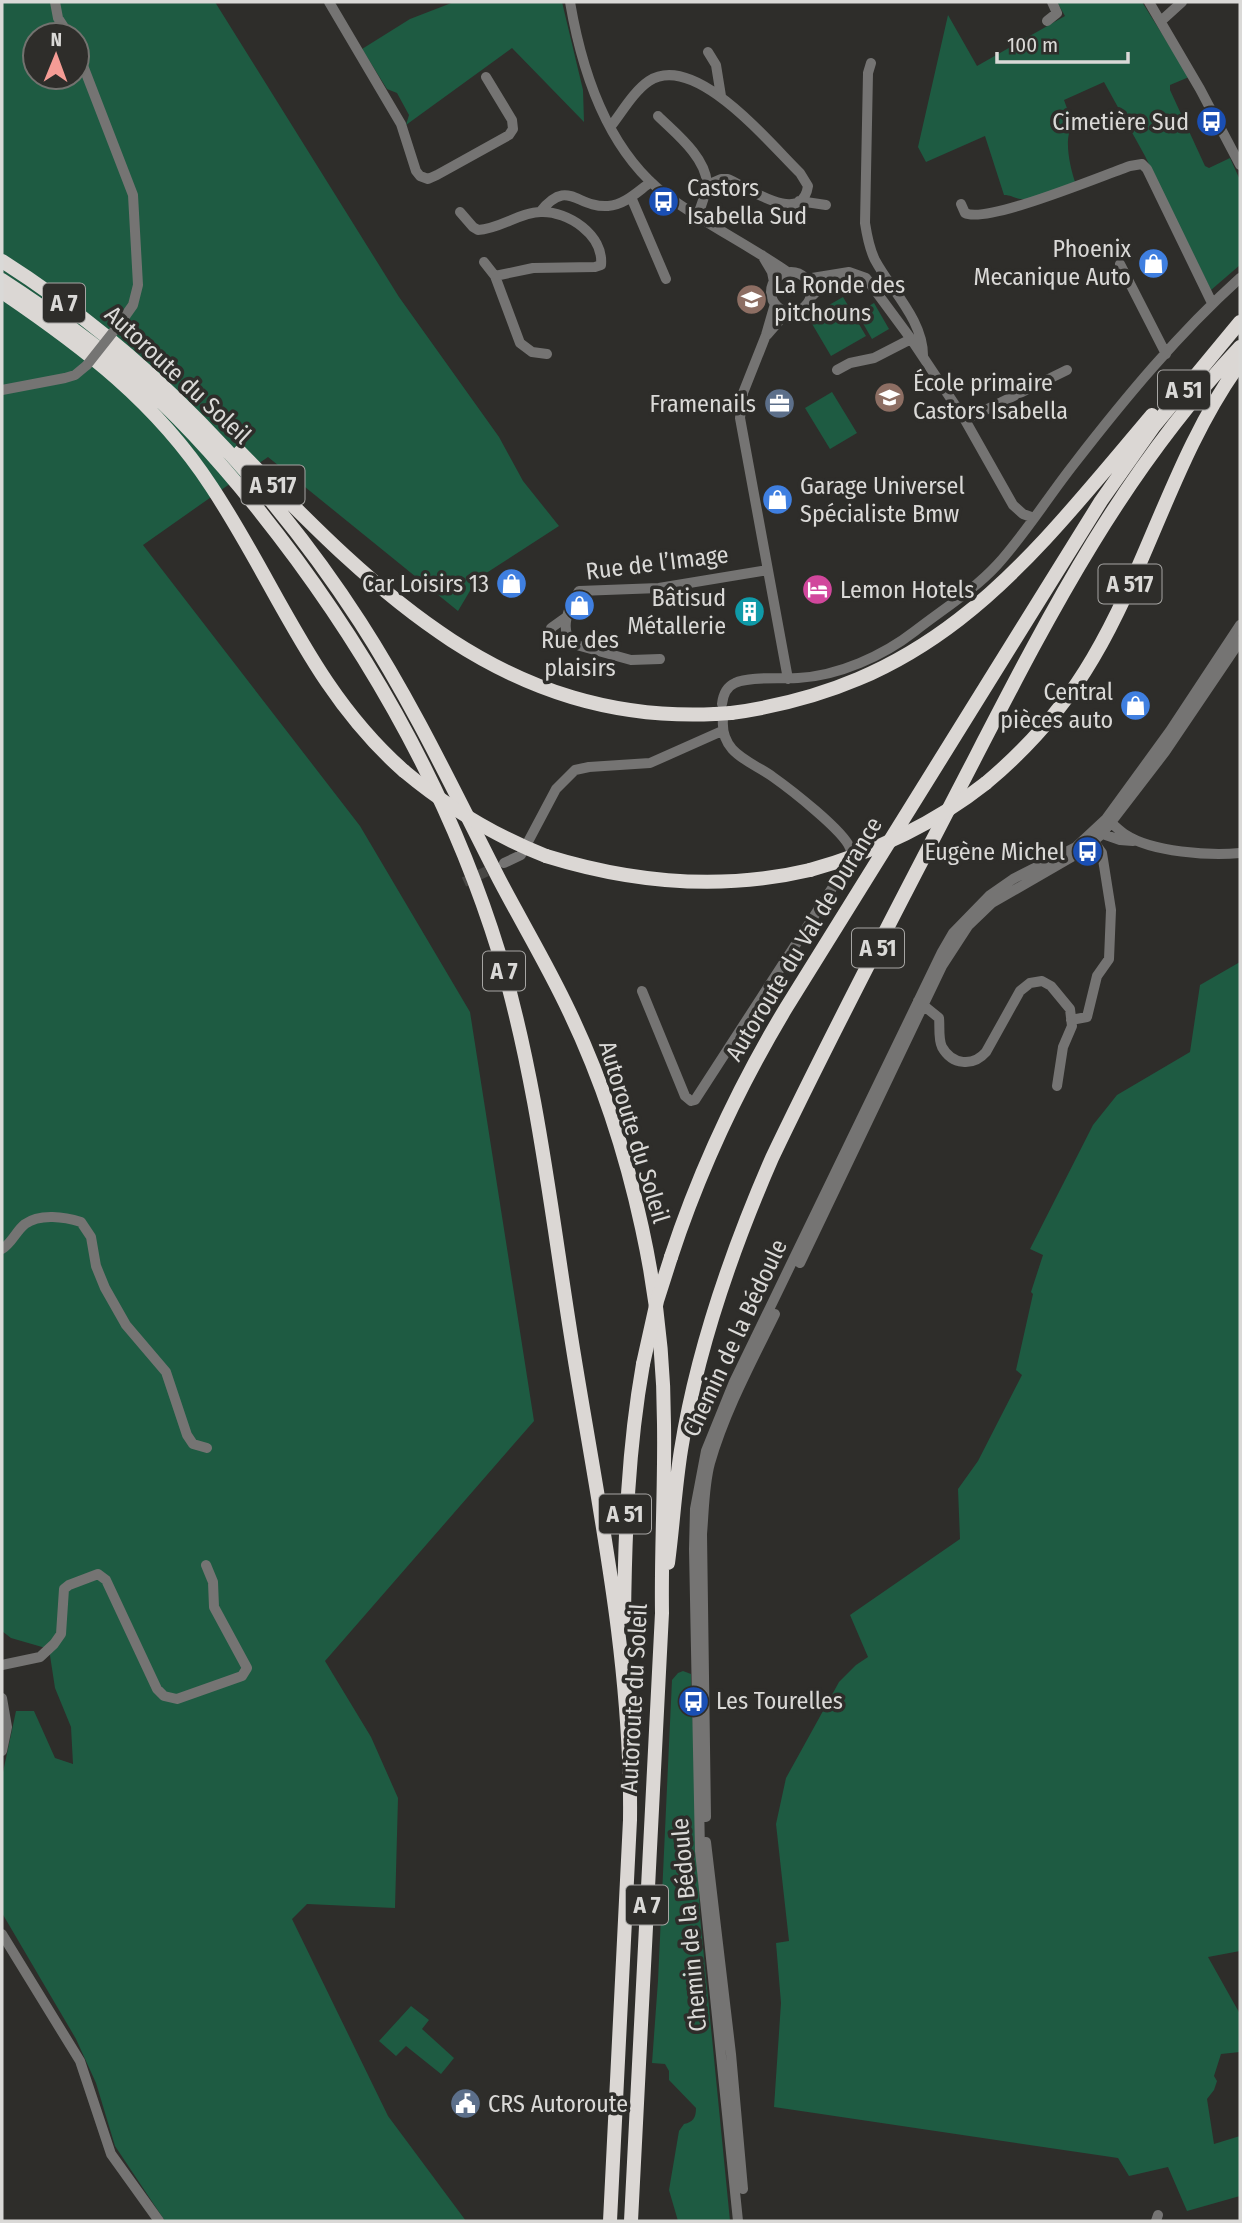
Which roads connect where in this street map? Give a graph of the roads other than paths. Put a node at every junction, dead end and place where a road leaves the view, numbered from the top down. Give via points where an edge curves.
1 (55, 2) edge
2 (329, 2) edge
3 (570, 2) edge
4 (1052, 2) edge
5 (1149, 2) edge
6 (1182, 2) edge
7 (60, 21) edge
8 (1047, 21) dead end
9 (1161, 21) junction
10 (708, 52) dead end
11 (871, 63) dead end
12 (486, 77) dead end
13 (91, 87) edge
14 (721, 96) junction
15 (658, 116) dead end
16 (611, 126) junction
17 (1240, 165) edge
18 (651, 182) junction
19 (707, 185) junction
20 (631, 197) junction
21 (799, 201) junction
22 (961, 204) dead end
23 (826, 205) dead end
24 (460, 212) dead end
25 (540, 212) junction
26 (698, 215) junction
27 (760, 252) junction
28 (2, 261) edge
29 (484, 262) dead end
30 (1120, 264) dead end
31 (849, 272) junction
32 (789, 273) junction
33 (495, 276) junction
34 (1240, 278) edge
35 (666, 279) dead end
36 (806, 279) junction
37 (2, 281) edge
38 (775, 282) junction
39 (2, 292) edge
40 (811, 297) junction
41 (1212, 303) junction
42 (775, 304) junction
43 (787, 312) junction
44 (1240, 321) edge
45 (766, 335) junction
46 (911, 339) junction
47 (1240, 347) edge
48 (122, 350) junction
49 (547, 354) dead end
50 (1166, 354) junction
51 (923, 357) junction
52 (1240, 363) edge
53 (837, 370) dead end
54 (1067, 370) dead end
55 (2, 390) edge
56 (965, 419) junction
57 (1034, 518) junction
58 (768, 570) junction
59 (565, 618) junction
60 (1240, 625) edge
61 (569, 640) junction
62 (1240, 641) edge
63 (660, 659) dead end
64 (789, 679) junction
65 (723, 713) junction
66 (722, 731) junction
67 (1109, 821) junction
68 (1098, 832) junction
69 (1094, 842) junction
70 (1147, 843) junction
71 (1240, 853) edge
72 (504, 863) tunnel mouth
73 (642, 991) dead end
74 (921, 1003) junction
75 (1071, 1020) junction
76 (1057, 1086) dead end
77 (2, 1249) edge
78 (207, 1448) dead end
79 (206, 1565) dead end
80 (662, 1613) junction
81 (624, 1664) junction
82 (2, 1665) edge
83 (2, 1698) edge
84 (2, 1752) edge
85 (2, 1934) edge
86 (159, 2221) edge
87 (610, 2221) edge
88 (631, 2221) edge
89 (738, 2221) edge
90 (745, 2221) edge

1 - 7 street
2 - 12 street via 401,124 420,176 436,175 513,129
3 - 16 street via 588,76
4 - 8 street via 1057,13
5 - 9 street
6 - 9 street
9 - 17 street
10 - 14 street via 716,65
11 - 51 street via 867,241 921,335
13 - 55 street, bridge via 132,195 138,285 133,305 75,375
14 - 16 street via 681,77 657,77 646,83
14 - 21 street via 806,181 807,194
15 - 19 street via 695,155
16 - 18 street
18 - 20 street
18 - 26 street
19 - 21 street via 728,179 774,202 788,205
19 - 26 street
20 - 25 street via 610,206 563,194 551,198
20 - 35 street
21 - 23 street
22 - 41 street via 965,213 978,216 1142,164
24 - 25 street via 478,230
25 - 33 street via 564,217 584,228 594,238 601,265 533,268
26 - 27 street
27 - 32 street
27 - 38 street
28 - 48 highway, Autoroute du Soleil / A 7
29 - 33 street
30 - 50 street
31 - 36 street
31 - 40 street via 825,282
31 - 46 street via 866,278
32 - 36 street
32 - 38 street
33 - 49 street via 520,343 532,352
34 - 41 street
36 - 40 street
37 - 81 highway, Autoroute du Soleil / A 7 via 137,381 190,432 269,521 373,671 453,826 499,956 528,1073
38 - 42 street
39 - 52 highway, A 517, bridge via 108,369 179,442 235,523 325,682 362,729 404,771 475,822 546,856 633,878 688,883 741,881 810,870 849,858 899,838 986,783 1040,731 1093,657 1186,454
40 - 43 street via 802,309
41 - 50 street
42 - 43 street
42 - 45 street
43 - 45 street
44 - 65 highway, A 517 via 1201,357 1053,533 972,610 911,653 859,680 798,701
44 - 81 highway, Autoroute du Val de Durance / A 51, bridge via 1106,492 755,1059 723,1123 671,1257 643,1364 626,1495
45 - 58 street via 740,410
46 - 51 street
46 - 53 street
47 - 80 highway, A 51 via 1167,431 1058,599 772,1158 735,1250 696,1380 677,1483
48 - 65 highway, A 517 via 195,410 381,588 470,653 525,681 594,703 662,713
48 - 80 highway, Autoroute du Soleil / A 7 via 245,470 341,593 431,746 580,1036 626,1164 652,1283 664,1407
50 - 57 street
51 - 56 street
54 - 56 street
56 - 57 street via 1013,505
57 - 64 street via 988,574 906,638 851,666
58 - 59 street, Rue de l’Image via 659,588 581,590
58 - 64 street
59 - 61 street
59 - 61 street, Rue de l’Image via 554,625 550,635
60 - 67 street, Chemin de la Bédoule
61 - 63 street via 580,648 631,660
62 - 67 street, Chemin de la Bédoule via 1165,752
64 - 65 street via 736,682 726,691
65 - 66 street
66 - 72 street via 650,763 575,770 556,789 521,855
66 - 73 street via 737,754 786,787 838,833 850,847 851,859 695,1100 685,1096
67 - 68 street, Chemin de la Bédoule
67 - 70 street via 1127,836
68 - 69 street, Chemin de la Bédoule
68 - 70 street
68 - 74 street, Chemin de la Bédoule via 1013,879 972,911 942,952
69 - 74 street, Chemin de la Bédoule via 992,903 968,926
69 - 75 street via 1102,853 1111,910 1109,959 1097,976 1087,1017
70 - 71 street via 1191,852
74 - 75 street via 939,1018 940,1045 950,1056 967,1063 978,1061 986,1052 1020,991 1030,984 1042,981 1051,986 1070,1009
74 - 89 street, Chemin de la Bédoule via 734,1382 699,1481 694,1549 700,1851
74 - 90 street, Chemin de la Bédoule via 740,1386 709,1466 702,1534 706,1850 731,2054
75 - 76 street
77 - 78 street via 26,1223 45,1216 81,1222 91,1237 96,1266 116,1309 166,1372 187,1435 193,1444
79 - 82 street via 213,1582 214,1607 247,1668 242,1676 177,1699 164,1696 106,1580 98,1574 64,1589 61,1634 44,1655
80 - 88 highway, Autoroute du Soleil / A 7
81 - 87 highway, Autoroute du Soleil / A 7 via 630,1821
83 - 84 street via 7,1727
85 - 86 street via 80,2061 111,2154

